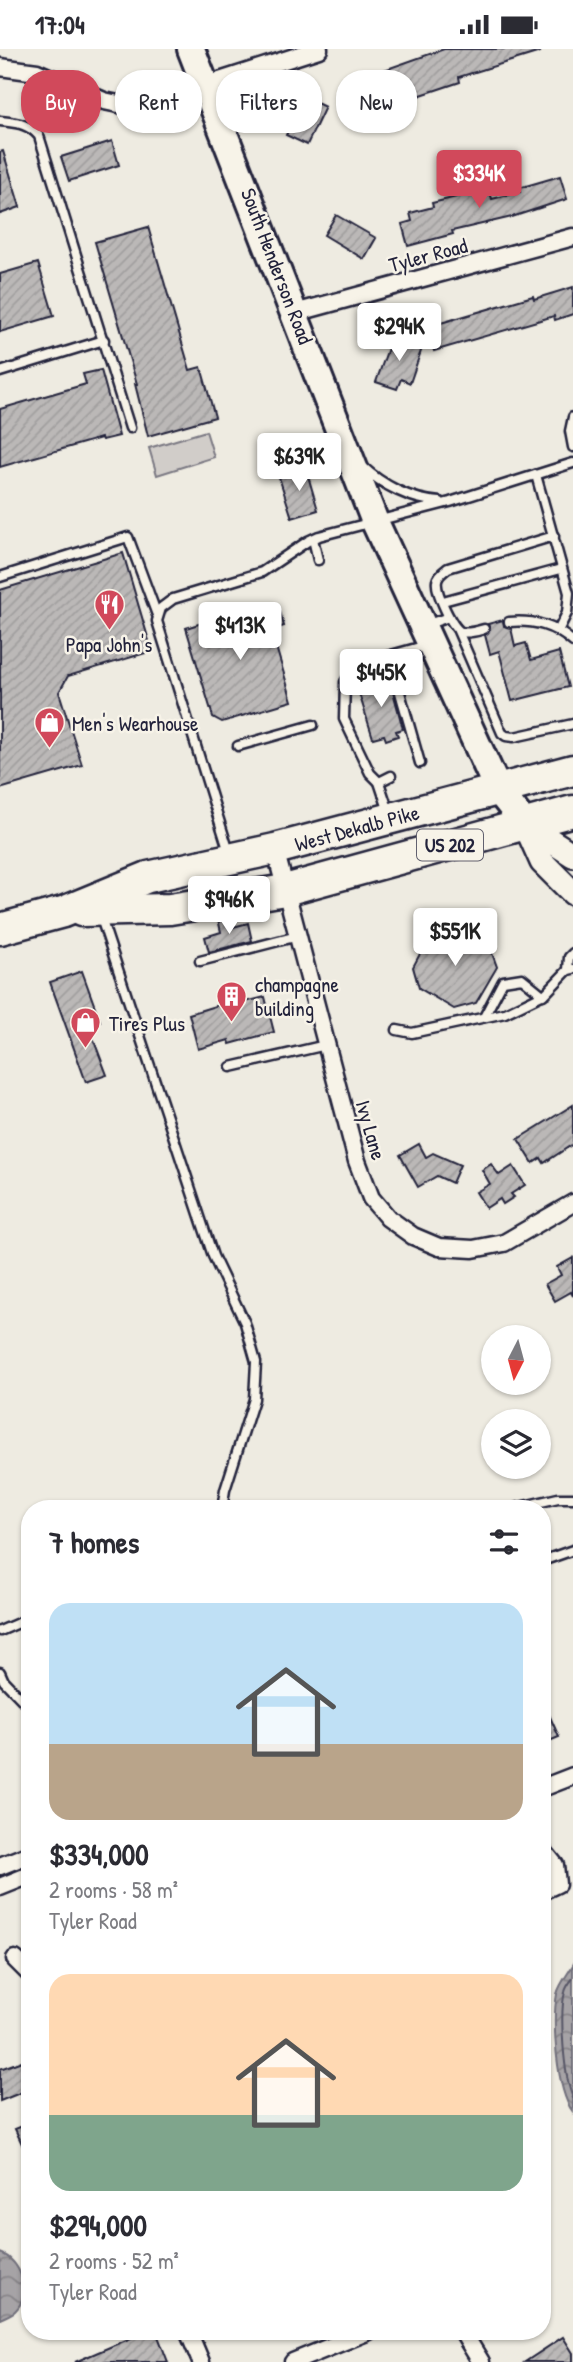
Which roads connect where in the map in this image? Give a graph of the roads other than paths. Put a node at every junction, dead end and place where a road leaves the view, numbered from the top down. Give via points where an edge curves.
1 (191, 49) edge
2 (319, 49) edge
3 (0, 67) edge
4 (206, 85) junction
5 (0, 121) edge
6 (573, 237) edge
7 (295, 313) junction
8 (104, 340) junction
9 (0, 372) edge
10 (573, 417) edge
11 (130, 428) dead end
12 (573, 447) edge
13 (348, 450) junction
14 (573, 463) edge
15 (536, 475) junction
16 (450, 502) junction
17 (375, 522) junction
18 (554, 536) junction
19 (313, 539) junction
20 (318, 560) dead end
21 (561, 569) junction
22 (0, 577) edge
23 (443, 601) junction
24 (157, 615) junction
25 (449, 617) junction
26 (509, 622) dead end
27 (484, 629) dead end
28 (458, 631) junction
29 (558, 631) junction
30 (427, 635) junction
31 (573, 642) edge
32 (390, 657) junction
33 (573, 724) edge
34 (313, 725) dead end
35 (238, 746) dead end
36 (420, 763) dead end
37 (573, 770) edge
38 (391, 776) dead end
39 (379, 782) junction
40 (498, 790) junction
41 (573, 811) edge
42 (391, 818) junction
43 (526, 824) junction
44 (275, 849) junction
45 (573, 855) edge
46 (230, 859) junction
47 (285, 890) junction
48 (573, 893) edge
49 (96, 905) junction
50 (0, 929) edge
51 (298, 936) junction
52 (573, 953) edge
53 (200, 961) dead end
54 (571, 969) edge
55 (542, 995) junction
56 (484, 1017) junction
57 (397, 1030) dead end
58 (326, 1045) junction
59 (231, 1067) dead end
60 (573, 1203) edge
61 (573, 1498) edge
62 (223, 1500) edge
63 (549, 1500) edge
64 (573, 1550) edge
65 (551, 1558) edge
66 (21, 1622) edge
67 (0, 1631) edge
68 (0, 1672) edge
69 (21, 1699) edge
70 (573, 1776) edge
71 (551, 1785) edge
72 (21, 1858) edge
73 (551, 1860) edge
74 (0, 1866) edge
75 (21, 1879) edge
76 (0, 1887) edge
77 (551, 1887) edge
78 (15, 1959) dead end
79 (21, 1965) edge
80 (192, 2340) edge
81 (347, 2340) edge
82 (468, 2340) edge
83 (201, 2362) edge
84 (293, 2362) edge
85 (481, 2362) edge

1 - 4 main road, South Henderson Road
2 - 4 street
3 - 4 street via 37,72 104,101 128,106 149,105
4 - 7 main road, South Henderson Road
5 - 8 lane via 21,123 39,136
6 - 7 street, Tyler Road
7 - 13 main road, South Henderson Road
8 - 9 lane
8 - 11 lane
10 - 12 lane
13 - 16 lane via 395,490
13 - 17 main road, South Henderson Road
14 - 15 lane
15 - 16 lane
15 - 18 lane
16 - 17 lane
17 - 19 lane
17 - 30 main road, South Henderson Road
18 - 21 lane
18 - 23 lane via 448,568 437,581
19 - 20 lane
19 - 24 lane via 262,572 173,600
21 - 23 lane
21 - 29 lane via 570,601
22 - 24 lane via 128,537
23 - 25 lane
24 - 46 lane
25 - 28 lane
25 - 30 lane
26 - 29 lane via 535,622
27 - 28 lane
28 - 33 lane via 502,733 514,737
29 - 31 lane
30 - 32 lane
30 - 40 main road, South Henderson Road
32 - 36 lane
32 - 39 lane via 355,665 345,683 344,719
34 - 35 lane
37 - 40 highway, West Dekalb Pike / US 202
38 - 39 lane
39 - 42 lane
40 - 42 highway, West Dekalb Pike / US 202
40 - 43 main road, South Henderson Road
41 - 43 highway, West Dekalb Pike / US 202
42 - 44 highway, West Dekalb Pike / US 202
43 - 45 main road
43 - 47 highway, West Dekalb Pike / US 202
43 - 48 main road via 542,862
44 - 46 highway, West Dekalb Pike / US 202
44 - 47 street, Ivy Lane
46 - 49 highway, West Dekalb Pike / US 202 via 148,877
47 - 49 highway, West Dekalb Pike / US 202 via 170,909
47 - 51 street, Ivy Lane
49 - 50 highway, West Dekalb Pike / US 202
49 - 62 lane via 213,1256 245,1323 256,1362 254,1399
51 - 53 lane
51 - 58 street, Ivy Lane
52 - 54 lane
54 - 55 lane
55 - 56 lane via 505,1013
55 - 56 lane via 522,978 503,981
56 - 57 lane via 412,1033
58 - 59 lane
58 - 60 street, Ivy Lane via 357,1161 372,1198 388,1218 413,1236 439,1247 472,1249 504,1243
61 - 63 lane
64 - 65 lane
66 - 67 lane
68 - 69 lane
70 - 71 street
72 - 74 street
73 - 77 street via 557,1884
75 - 76 street
78 - 79 street
80 - 83 street
81 - 84 street
82 - 85 street

